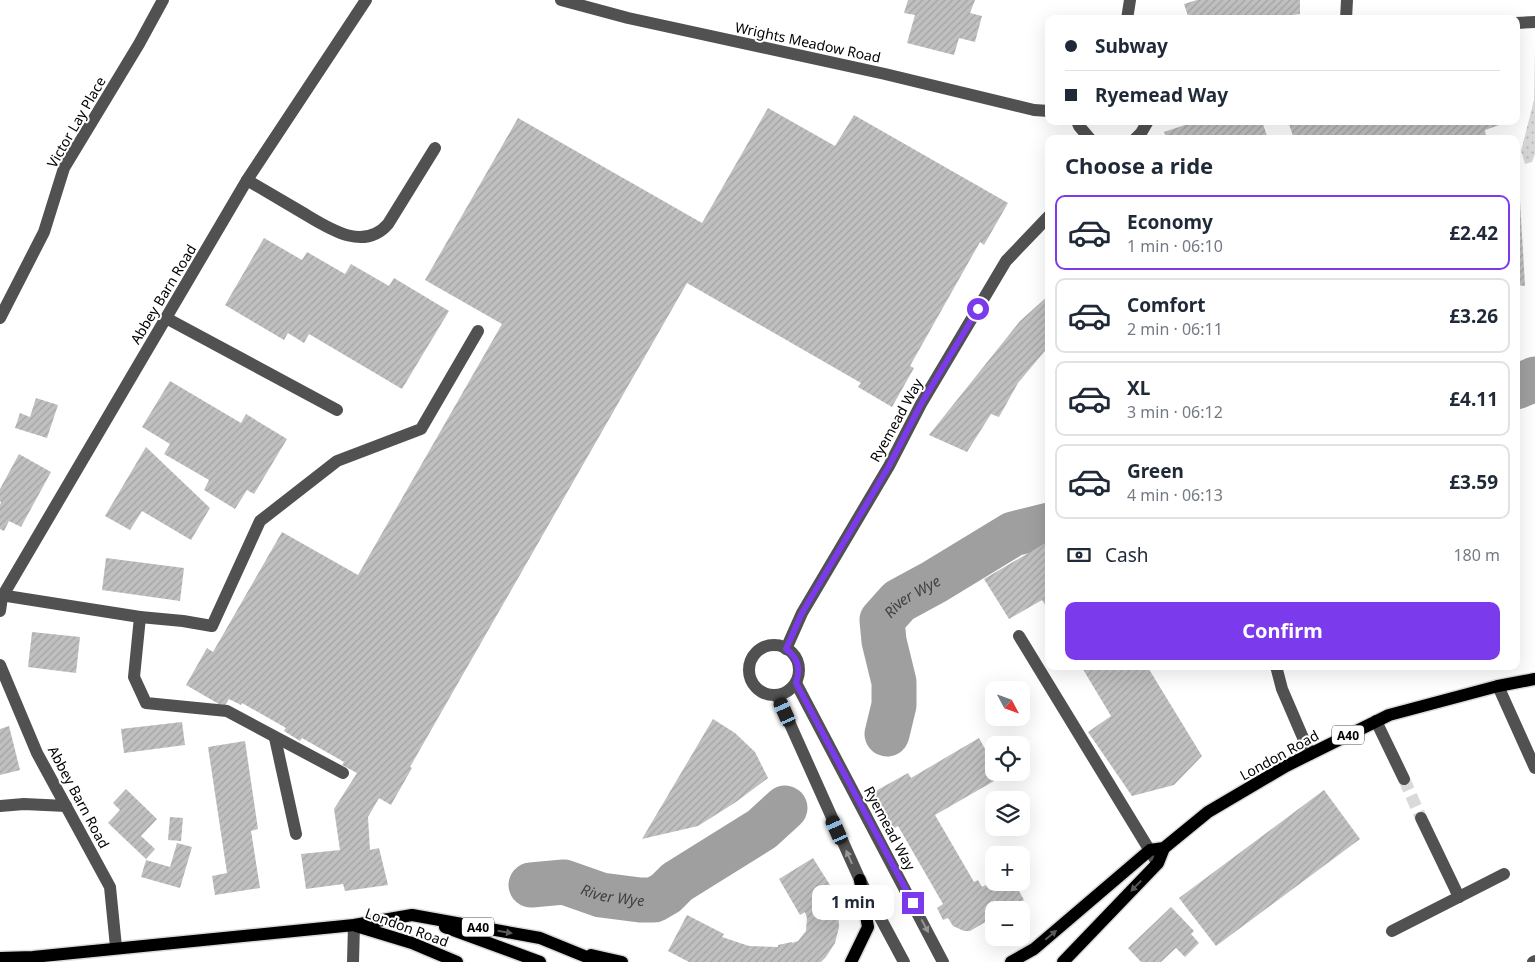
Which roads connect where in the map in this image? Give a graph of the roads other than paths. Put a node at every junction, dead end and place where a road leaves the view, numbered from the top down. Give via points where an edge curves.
1 (163, 0) edge
2 (366, 0) edge
3 (560, 0) edge
4 (1130, 0) edge
5 (1347, 0) edge
6 (1128, 15) edge
7 (1346, 15) edge
8 (1535, 22) edge
9 (1520, 23) edge
10 (1045, 111) edge
11 (1079, 125) edge
12 (1087, 135) edge
13 (435, 148) dead end
14 (247, 180) junction
15 (1045, 220) edge
16 (0, 318) edge
17 (166, 318) junction
18 (478, 331) dead end
19 (338, 410) dead end
20 (1, 596) edge
21 (0, 611) edge
22 (140, 617) junction
23 (1019, 636) dead end
24 (786, 649) junction
25 (0, 665) edge
26 (1277, 670) edge
27 (1535, 679) edge
28 (796, 683) junction
29 (1498, 686) junction
30 (777, 695) junction
31 (1376, 721) junction
32 (275, 738) junction
33 (1310, 754) junction
34 (1535, 768) edge
35 (343, 773) dead end
36 (1404, 779) tunnel mouth
37 (0, 806) edge
38 (66, 806) junction
39 (1421, 818) tunnel mouth
40 (296, 834) dead end
41 (1164, 848) junction
42 (1150, 850) junction
43 (1158, 863) junction
44 (1504, 874) dead end
45 (860, 880) junction
46 (1459, 897) junction
47 (412, 915) junction
48 (354, 925) junction
49 (1392, 931) dead end
50 (116, 947) junction
51 (571, 951) junction
52 (0, 958) edge
53 (353, 962) edge
54 (457, 962) edge
55 (540, 962) edge
56 (599, 962) edge
57 (622, 962) edge
58 (851, 962) edge
59 (904, 962) edge
60 (943, 962) edge
61 (1010, 962) edge
62 (1063, 962) edge

1 - 16 street, Victor Lay Place via 140,44 64,168 44,232
2 - 14 street, Abbey Barn Road
3 - 10 street, Wrights Meadow Road
4 - 6 street
5 - 7 street
8 - 9 street
11 - 12 street
13 - 14 street via 388,224 370,236 338,233
14 - 17 street, Abbey Barn Road
15 - 24 street, Ryemead Way via 1006,261 802,613
17 - 19 street
17 - 20 street, Abbey Barn Road
18 - 22 street via 420,429 337,461 260,522 212,626
20 - 21 street, Abbey Barn Road
20 - 22 street
22 - 32 street via 134,677 146,702 227,711
23 - 42 street
24 - 28 street, Ryemead Way via 799,668
24 - 30 street via 764,648 749,665 755,687 761,692
25 - 38 street, Abbey Barn Road via 37,753
26 - 33 street
27 - 29 main road, London Road / A40
28 - 30 street
28 -> 60 street, Ryemead Way
29 - 31 main road, London Road / A40
29 - 34 street
45 -> 30 street
31 - 33 main road, London Road / A40
31 - 36 street
32 - 35 street
32 - 40 street
33 - 41 main road, London Road / A40 via 1208,812
37 - 38 street
38 - 50 street, Abbey Barn Road via 110,887
39 - 46 street
41 - 42 main road
41 - 43 main road, London Road / A40
42 - 43 street
61 -> 42 main road via 1034,949
43 -> 62 main road, London Road / A40
44 - 46 street
45 - 58 main road via 868,927
45 - 59 street
46 - 49 street
47 - 48 main road, London Road / A40
47 -> 51 main road, London Road / A40 via 540,938
47 - 55 main road, A40
48 - 50 main road, A40
48 - 53 street
48 - 54 main road, London Road / A40 via 412,943
50 - 52 main road, A40
51 - 56 main road, London Road / A40
51 - 57 main road

